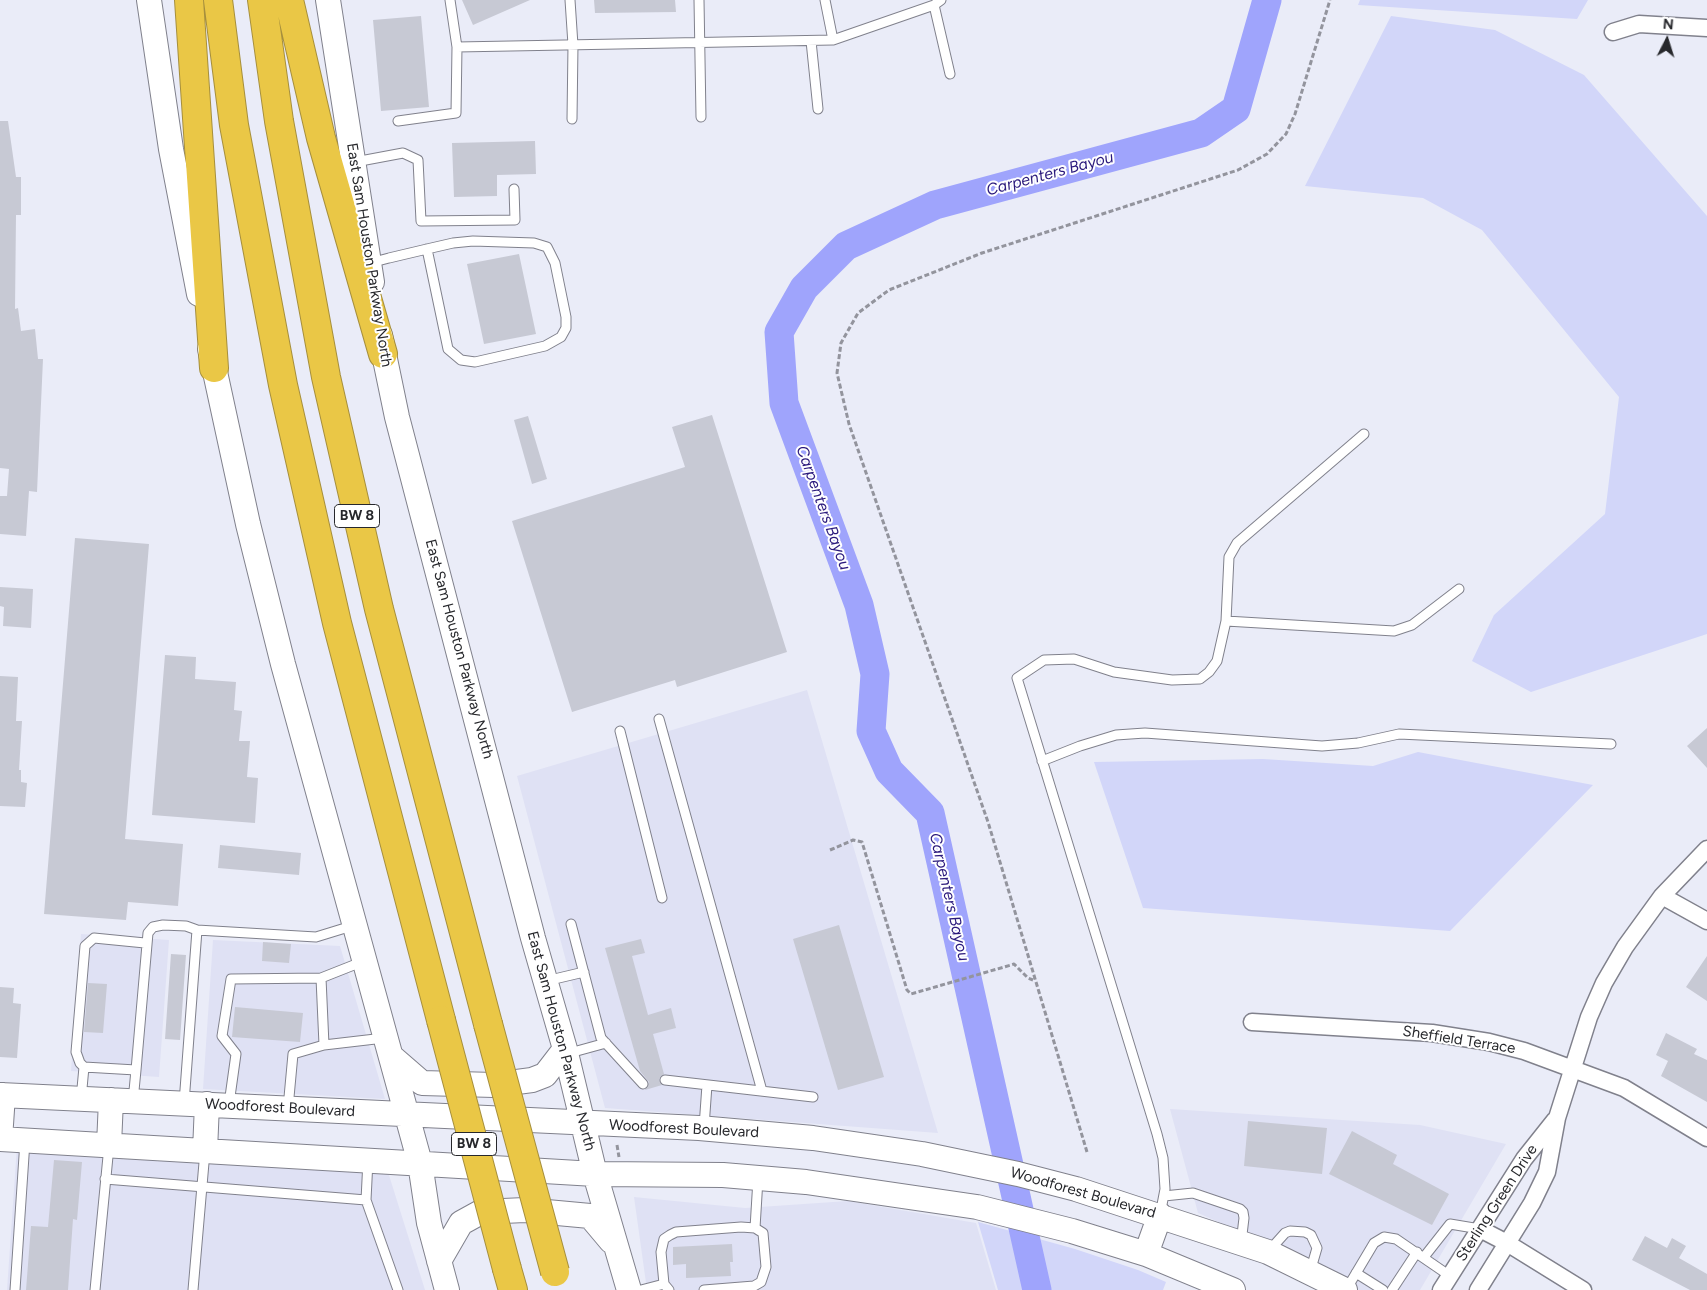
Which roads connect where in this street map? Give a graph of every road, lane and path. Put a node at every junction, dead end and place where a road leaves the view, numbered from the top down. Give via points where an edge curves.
1 (150, 0) edge
2 (189, 0) edge
3 (218, 0) edge
4 (262, 0) edge
5 (289, 0) edge
6 (450, 0) edge
7 (570, 0) edge
8 (699, 0) edge
9 (825, 0) edge
10 (1330, 0) edge
11 (938, 2) edge
12 (331, 6) edge
13 (1707, 28) edge
14 (1613, 32) dead end
15 (832, 40) junction
16 (811, 41) junction
17 (702, 43) junction
18 (573, 45) junction
19 (457, 47) junction
20 (950, 74) dead end
21 (818, 109) dead end
22 (701, 117) dead end
23 (572, 119) dead end
24 (398, 121) dead end
25 (354, 162) junction
26 (514, 188) dead end
27 (427, 249) junction
28 (369, 263) junction
29 (383, 354) junction
30 (214, 368) junction
31 (1364, 434) dead end
32 (1459, 589) dead end
33 (1226, 621) junction
34 (659, 719) dead end
35 (620, 732) dead end
36 (1611, 744) dead end
37 (1042, 761) junction
38 (1707, 849) edge
39 (830, 850) dead end
40 (1662, 896) junction
41 (662, 898) dead end
42 (1707, 921) edge
43 (571, 924) dead end
44 (356, 925) junction
45 (197, 930) junction
46 (145, 943) junction
47 (366, 960) junction
48 (584, 972) junction
49 (321, 978) junction
50 (1034, 980) junction
51 (545, 981) junction
52 (1252, 1022) dead end
53 (606, 1044) junction
54 (324, 1045) junction
55 (389, 1047) junction
56 (565, 1052) junction
57 (84, 1067) junction
58 (1573, 1069) junction
59 (136, 1070) junction
60 (665, 1080) dead end
61 (643, 1084) dead end
62 (706, 1085) junction
63 (762, 1091) junction
64 (2, 1095) edge
65 (813, 1097) dead end
66 (81, 1099) junction
67 (122, 1101) junction
68 (207, 1104) junction
69 (288, 1108) junction
70 (407, 1114) junction
71 (1557, 1118) junction
72 (583, 1124) junction
73 (704, 1129) junction
74 (1707, 1138) edge
75 (0, 1139) edge
76 (25, 1141) junction
77 (109, 1146) junction
78 (205, 1151) junction
79 (1086, 1152) dead end
80 (368, 1160) junction
81 (420, 1163) junction
82 (596, 1174) junction
83 (758, 1178) junction
84 (105, 1179) junction
85 (201, 1188) junction
86 (366, 1200) junction
87 (1162, 1205) junction
88 (755, 1228) junction
89 (1480, 1229) junction
90 (1242, 1243) junction
91 (1507, 1243) junction
92 (618, 1248) junction
93 (1268, 1252) junction
94 (1146, 1254) junction
95 (1421, 1254) junction
96 (439, 1261) junction
97 (1310, 1272) junction
98 (1450, 1276) junction
99 (510, 1279) edge
100 (557, 1281) edge
101 (1349, 1284) edge
102 (667, 1287) edge
103 (1224, 1288) edge
104 (15, 1290) edge
105 (95, 1290) edge
106 (193, 1290) edge
107 (398, 1290) edge
108 (447, 1290) edge
109 (629, 1290) edge
110 (641, 1290) edge
111 (704, 1290) edge
112 (1383, 1290) edge
113 (1392, 1290) edge
114 (1441, 1290) edge
115 (1478, 1290) edge
116 (1583, 1290) edge

1 - 30 main road via 171,149
2 - 30 highway
3 - 99 highway, BW 8, bridge via 234,125 285,394 337,623
4 - 100 highway, BW 8, bridge via 282,140 326,377 379,609
5 - 29 highway via 321,138
6 - 19 lane
7 - 18 lane
8 - 17 lane
9 - 15 lane
10 - 50 path via 1295,114 1286,134 1267,154 1238,170 982,253 889,290 858,313 841,343 837,373 849,424 988,822
11 - 15 lane
11 - 20 lane
12 - 25 main road, East Sam Houston Parkway North
13 - 14 street via 1639,24
15 - 16 lane
16 - 17 lane
16 - 21 lane
17 - 18 lane
17 - 22 lane
18 - 19 lane
18 - 23 lane
19 - 24 lane via 456,113
25 - 26 lane via 403,152 418,160 420,221 514,220
25 - 28 main road, East Sam Houston Parkway North
27 - 27 lane via 473,241 534,243 547,247 555,263 566,328 560,337 545,346 476,362 461,360 448,349
27 - 28 lane
28 - 29 main road, East Sam Houston Parkway North
29 - 51 main road, East Sam Houston Parkway North
30 - 44 main road via 283,664
31 - 33 lane via 1237,543 1229,556
32 - 33 lane via 1412,625 1394,631
33 - 37 lane via 1217,661 1200,679 1172,680 1114,672 1074,659 1044,660 1017,678
34 - 63 lane
35 - 41 lane
36 - 37 lane via 1399,734 1358,743 1322,746 1145,733 1116,735
37 - 87 lane via 1157,1134 1163,1158
38 - 40 street, Sterling Green Drive
39 - 50 path via 852,840 862,842 906,990 911,994 1011,964
40 - 42 street
40 - 58 street, Sterling Green Drive via 1604,983 1588,1018
43 - 48 lane
44 - 45 lane via 316,937
44 - 47 main road
45 - 46 lane via 186,926 153,927
45 - 68 lane
46 - 57 lane via 94,938 85,946 76,1052
46 - 59 lane
47 - 49 lane
47 - 55 main road
48 - 51 lane
48 - 53 lane via 601,1038
49 - 54 lane
49 - 68 lane via 231,980 222,1036 236,1054
50 - 79 path
51 - 56 main road, East Sam Houston Parkway North
52 - 58 street, Sheffield Terrace via 1432,1033 1524,1051
53 - 56 lane
53 - 61 lane
54 - 55 lane
54 - 69 lane via 293,1054
55 - 56 main road via 422,1083 494,1085 532,1080 545,1075
55 - 70 main road
56 - 72 main road, East Sam Houston Parkway North
57 - 59 lane
57 - 66 lane
58 - 71 street, Sterling Green Drive
58 - 74 street, Sheffield Terrace via 1624,1088
59 - 67 lane
60 - 62 lane
62 - 63 lane
62 - 73 lane
63 - 65 lane
64 - 66 main road, Woodforest Boulevard
64 - 75 main road
66 - 67 main road, Woodforest Boulevard
67 - 68 main road, Woodforest Boulevard
67 - 77 main road
68 - 69 main road, Woodforest Boulevard
68 - 78 main road
69 - 70 main road, Woodforest Boulevard
70 - 72 main road, Woodforest Boulevard
70 - 81 main road
71 - 89 street, Sterling Green Drive via 1524,1159
71 - 91 street, Sterling Green Drive via 1547,1172
72 - 73 main road, Woodforest Boulevard
72 - 82 main road, East Sam Houston Parkway North
73 - 87 main road, Woodforest Boulevard via 813,1138 922,1154
75 - 76 main road
76 - 77 main road
76 - 104 lane
77 - 78 main road
77 - 84 lane
78 - 80 main road
78 - 85 lane
80 - 81 main road
80 - 86 lane
81 - 82 main road
81 - 96 main road via 429,1223
82 - 83 main road
82 - 92 main road, East Sam Houston Parkway North
83 - 88 lane
83 - 94 main road via 977,1207
84 - 85 lane
84 - 105 lane
85 - 86 lane
85 - 106 lane
86 - 107 lane
87 - 90 main road, Woodforest Boulevard
87 - 90 lane via 1193,1192 1240,1209 1244,1218
87 - 94 main road
88 - 102 lane via 670,1234 662,1245
88 - 111 lane via 763,1233 766,1245 766,1267 761,1282 754,1286
89 - 91 street
89 - 95 lane via 1450,1224
89 - 98 street, Sterling Green Drive
90 - 93 main road, Woodforest Boulevard
91 - 115 street, Sterling Green Drive
91 - 116 street
92 - 96 main road via 590,1216 525,1210 481,1212 460,1223
92 - 109 main road, East Sam Houston Parkway North
93 - 97 main road, Woodforest Boulevard
93 - 97 lane via 1290,1230 1305,1232 1311,1235 1317,1248
94 - 103 main road
95 - 98 lane
95 - 101 lane via 1396,1238 1384,1237 1374,1243
95 - 113 lane
96 - 108 main road
97 - 101 main road, Woodforest Boulevard
98 - 114 street, Sterling Green Drive
101 - 112 lane
102 - 110 lane

